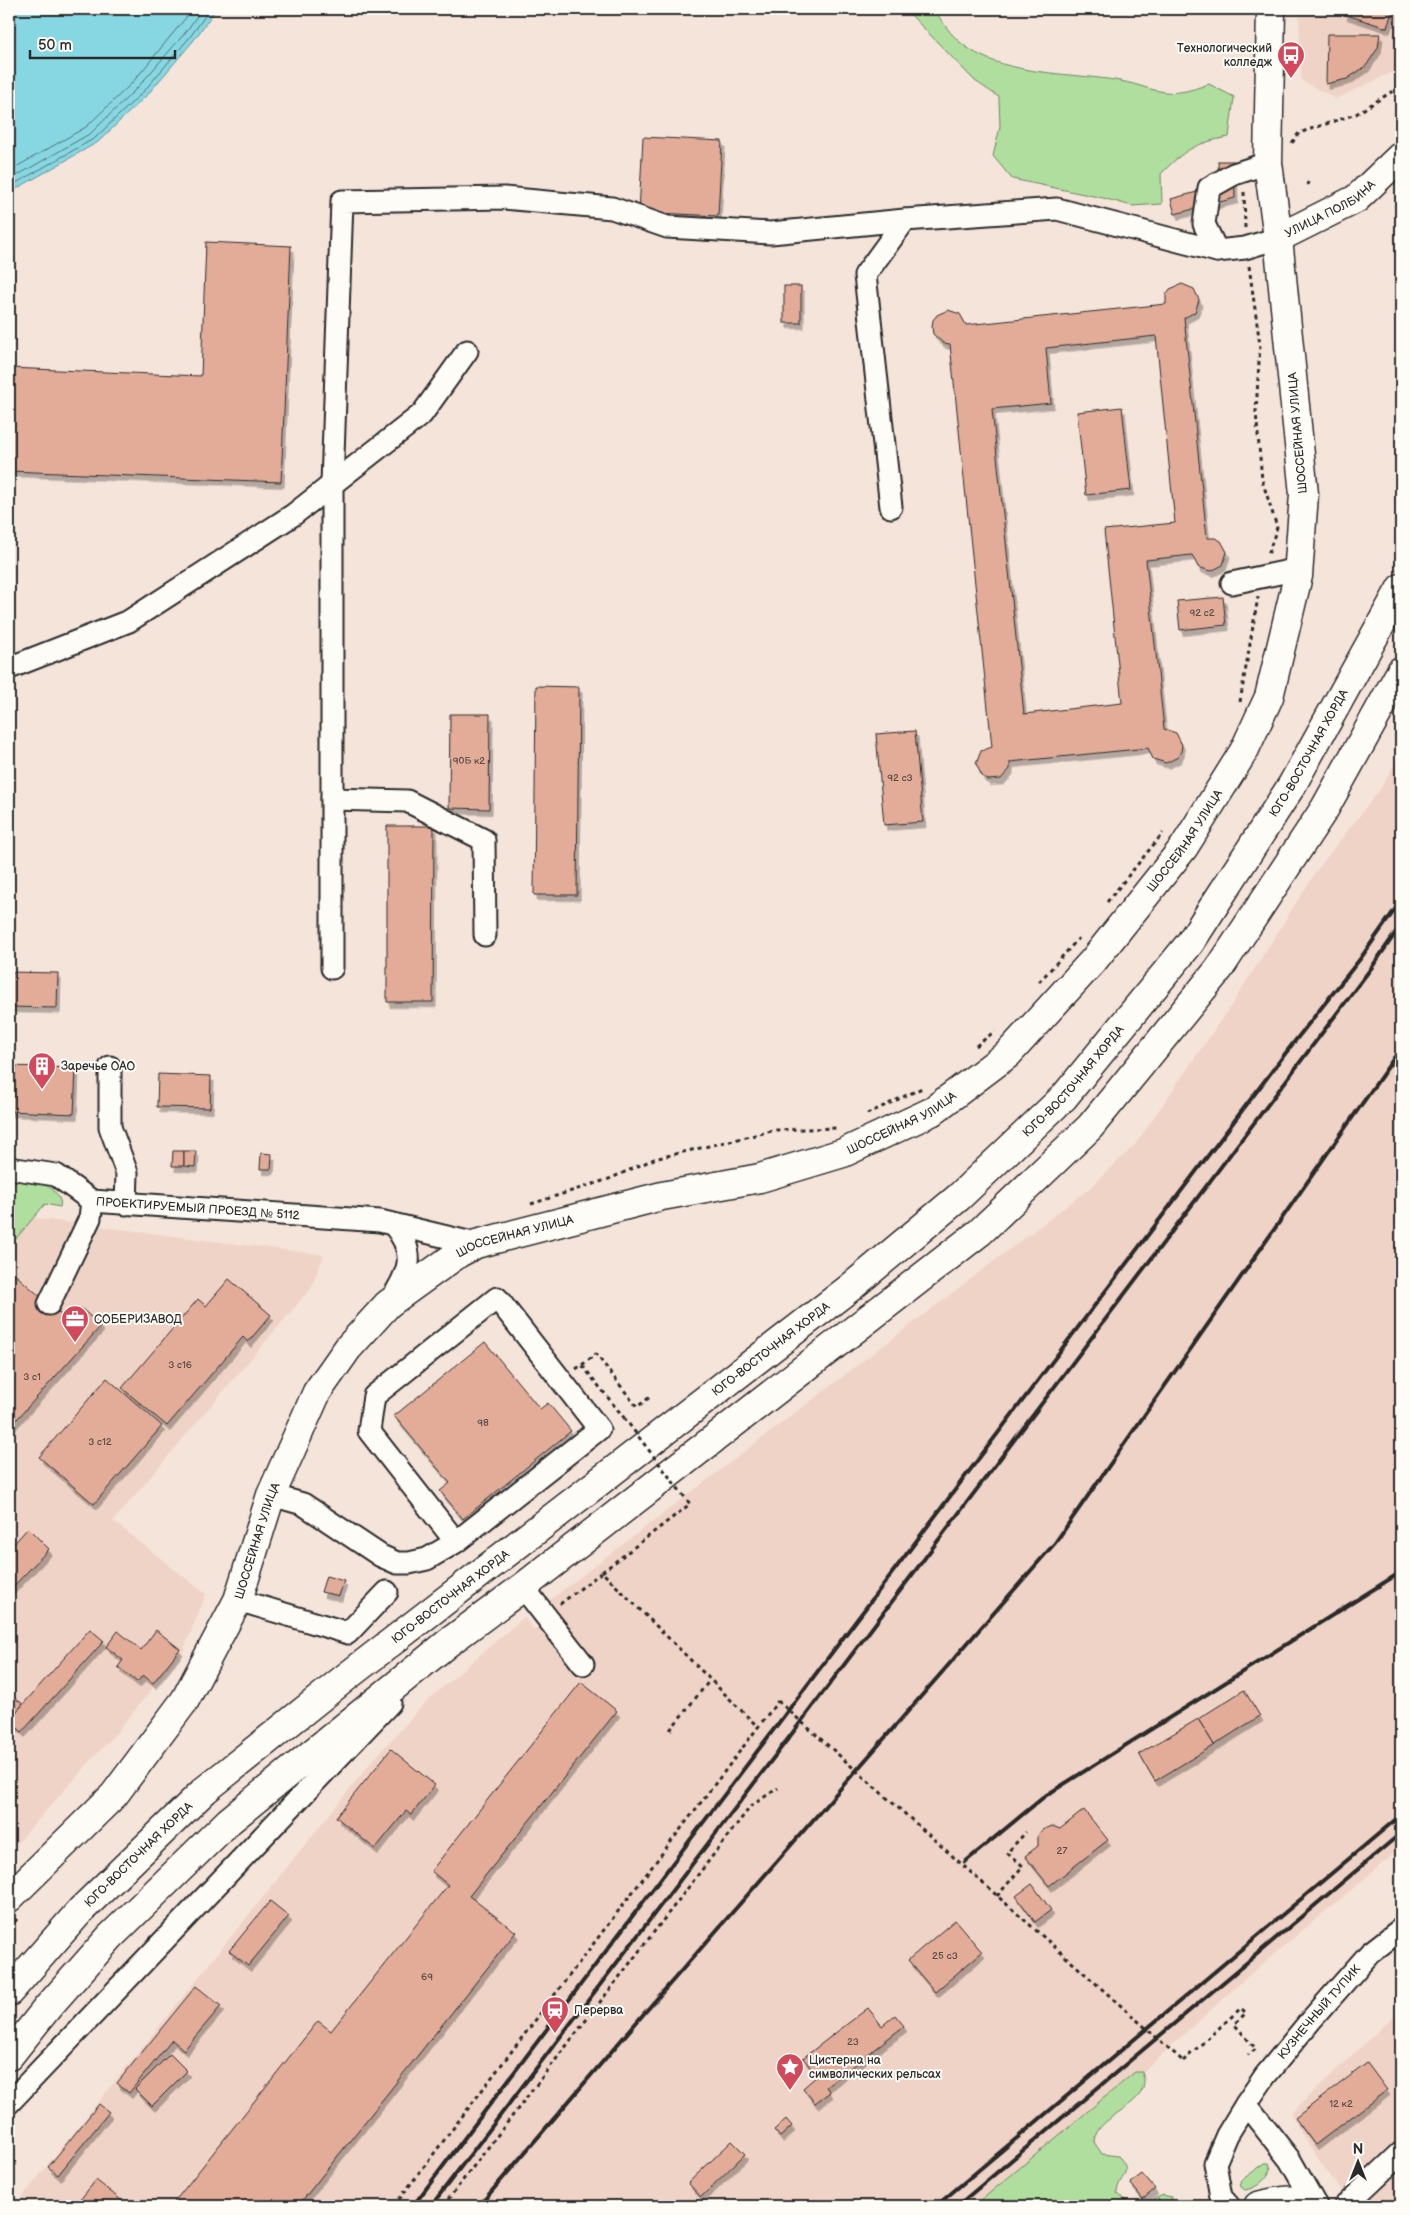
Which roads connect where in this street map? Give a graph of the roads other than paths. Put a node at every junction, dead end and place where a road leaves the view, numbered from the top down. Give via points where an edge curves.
1 (1271, 9) edge
2 (1401, 156) edge
3 (1268, 163) junction
4 (905, 220) junction
5 (1278, 238) junction
6 (1217, 251) junction
7 (467, 351) dead end
8 (332, 484) junction
9 (890, 507) dead end
10 (1299, 569) junction
11 (1232, 583) dead end
12 (1401, 588) edge
13 (9, 668) edge
14 (1401, 671) edge
15 (332, 799) junction
16 (485, 935) dead end
17 (332, 968) dead end
18 (110, 1068) dead end
19 (9, 1168) edge
20 (92, 1201) junction
21 (126, 1204) junction
22 (393, 1224) junction
23 (476, 1244) junction
24 (49, 1304) dead end
25 (388, 1304) junction
26 (272, 1495) junction
27 (456, 1542) junction
28 (523, 1587) junction
29 (388, 1592) dead end
30 (238, 1600) junction
31 (449, 1642) junction
32 (583, 1664) dead end
33 (9, 1898) edge
34 (1401, 1929) edge
35 (9, 1992) edge
36 (48, 2007) junction
37 (9, 2056) edge
38 (9, 2078) edge
39 (9, 2103) edge
40 (1246, 2104) junction
41 (1401, 2153) edge
42 (1229, 2206) edge
43 (1258, 2206) edge
44 (1314, 2206) edge
45 (1345, 2206) edge

1 - 3 main road, ШОССЕЙНАЯ УЛИЦА
2 - 5 main road, УЛИЦА ПОЛБИНА via 1356,198
3 - 5 main road, ШОССЕЙНАЯ УЛИЦА
3 - 6 street via 1234,174 1209,188 1204,224
4 - 6 street via 1057,209
4 - 8 street via 772,233 667,227 612,208 504,198 342,201
4 - 9 street via 866,275
5 - 6 street via 1245,248
5 - 10 main road, ШОССЕЙНАЯ УЛИЦА via 1304,494
7 - 8 street via 422,414
8 - 13 street via 293,515 129,621
8 - 15 street
10 - 11 street
10 - 23 main road, ШОССЕЙНАЯ УЛИЦА via 1269,697 1244,751 1184,847 1093,961 1008,1054 930,1112 844,1153 760,1178 662,1196
12 - 35 main road, ЮГО-ВОСТОЧНАЯ ХОРДА via 1292,785 1190,943 1064,1097 960,1197 851,1287 352,1672 205,1790 81,1910
14 - 28 main road via 1325,808 1219,969 1090,1128 980,1232
15 - 16 street via 407,801 484,840
15 - 17 street
18 - 21 street via 110,1128 127,1174
19 - 20 street, ПРОЕКТИРУЕМЫЙ ПРОЕЗД № 5112 via 56,1175
20 - 21 street, ПРОЕКТИРУЕМЫЙ ПРОЕЗД № 5112
20 - 24 street via 90,1218
21 - 22 street, ПРОЕКТИРУЕМЫЙ ПРОЕЗД № 5112
22 - 23 street, ПРОЕКТИРУЕМЫЙ ПРОЕЗД № 5112
22 - 25 street via 404,1237 408,1261 404,1280
23 - 25 main road, ШОССЕЙНАЯ УЛИЦА
25 - 26 main road, ШОССЕЙНАЯ УЛИЦА via 348,1348 316,1392
26 - 27 street via 303,1504 381,1556 397,1563 427,1558
26 - 30 main road, ШОССЕЙНАЯ УЛИЦА
27 - 27 street via 369,1431 374,1396 497,1298 599,1429
28 - 31 main road
28 - 32 street
29 - 30 street via 348,1633
30 - 33 main road, ШОССЕЙНАЯ УЛИЦА via 185,1700 114,1795
31 - 36 main road via 229,1821 110,1937
31 - 39 street
34 - 40 street, КУЗНЕЧНЫЙ ТУПИК via 1364,1960 1265,2076
36 - 37 main road
36 - 38 main road
40 - 42 street, КУЗНЕЧНЫЙ ТУПИК via 1215,2163 1221,2197
40 - 44 street via 1290,2160
41 - 45 street
43 - 44 main road via 1288,2201

